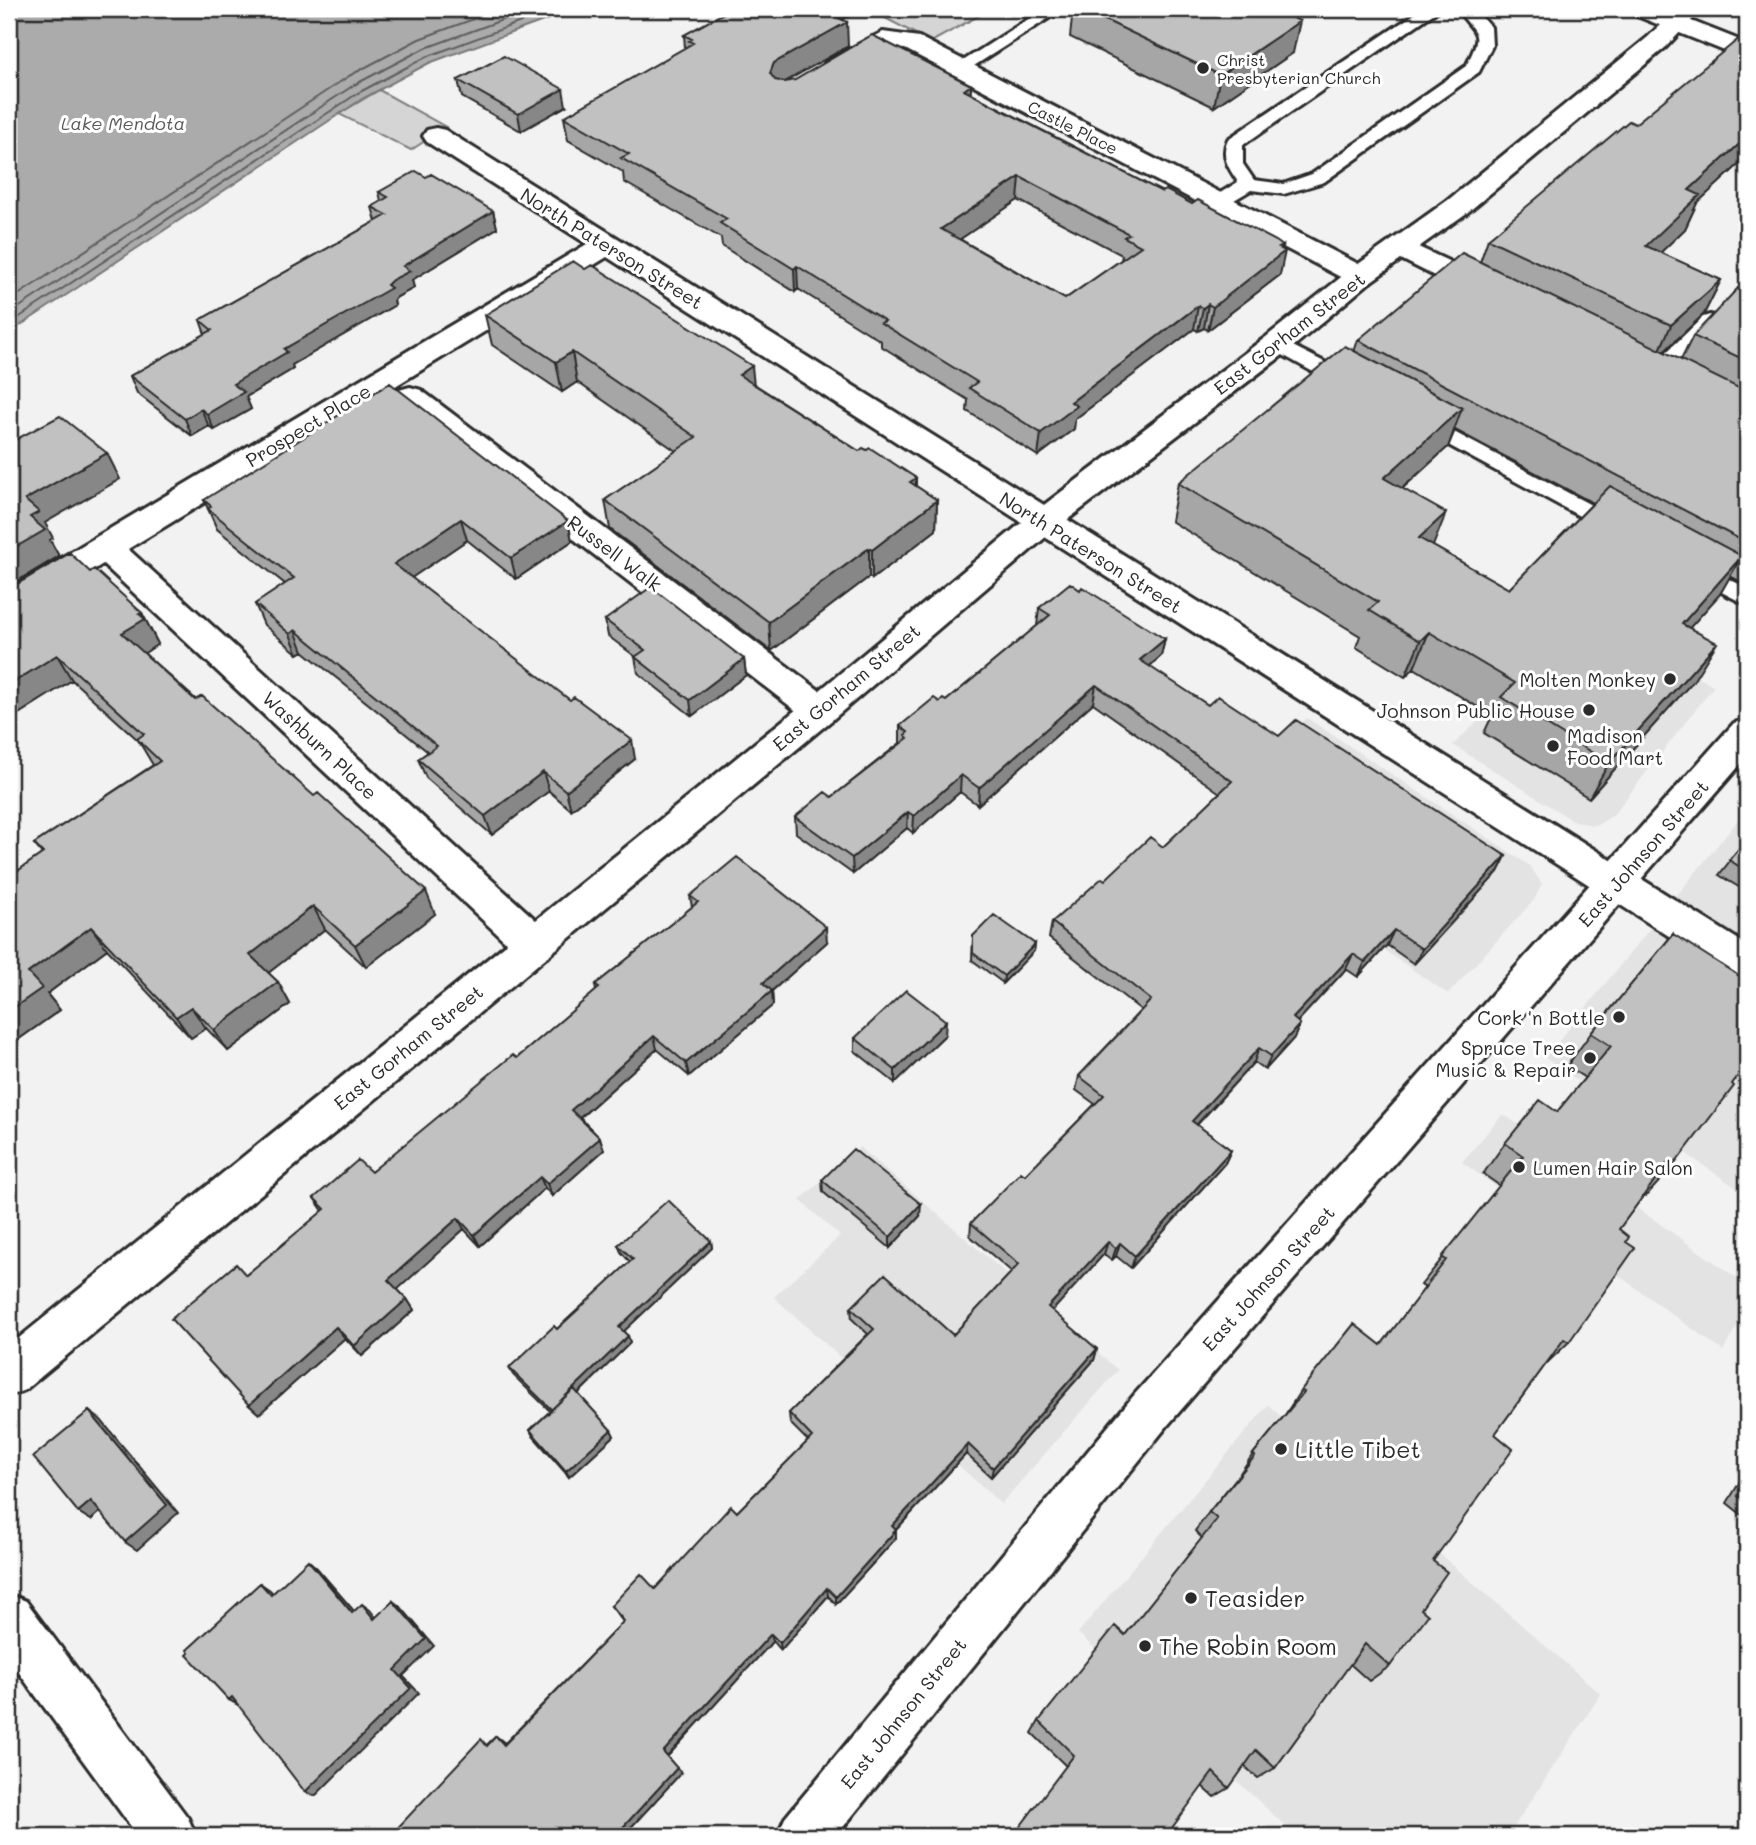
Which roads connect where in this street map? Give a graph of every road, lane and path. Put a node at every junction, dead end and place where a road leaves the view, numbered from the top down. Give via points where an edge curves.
1 (1055, 9) edge
2 (1432, 9) edge
3 (1465, 9) edge
4 (1641, 9) edge
5 (1683, 16) edge
6 (1747, 52) edge
7 (960, 68) junction
8 (819, 75) edge
9 (436, 136) dead end
10 (1248, 184) junction
11 (1218, 202) junction
12 (607, 245) junction
13 (1401, 248) junction
14 (1360, 276) junction
15 (1513, 303) edge
16 (1710, 321) edge
17 (1277, 344) junction
18 (1656, 374) edge
19 (399, 389) junction
20 (1369, 394) edge
21 (1406, 413) edge
22 (1043, 522) junction
23 (1637, 538) edge
24 (105, 547) junction
25 (1674, 558) edge
26 (1747, 597) edge
27 (9, 605) edge
28 (820, 710) junction
29 (1747, 733) edge
30 (1616, 883) junction
31 (535, 944) junction
32 (1747, 965) edge
33 (9, 1374) edge
34 (9, 1618) edge
35 (170, 1836) edge
36 (803, 1836) edge

1 - 7 lane
2 - 10 lane via 1234,143 1234,164
3 - 10 lane via 1483,27 1484,46 1473,69 1318,178 1284,189
4 - 5 street
5 - 6 street
5 - 13 street, East Gorham Street via 1458,206
7 - 8 street, Castle Place via 892,39 875,43
7 - 11 street, Castle Place
9 - 12 street, North Paterson Street
10 - 11 lane
11 - 14 street, Castle Place
12 - 19 street, Prospect Place
12 - 22 street, North Paterson Street
13 - 14 street, East Gorham Street
13 - 15 street
14 - 17 street, East Gorham Street
16 - 18 lane
17 - 20 lane
17 - 22 street, East Gorham Street
19 - 24 street, Prospect Place
19 - 28 street, Russell Walk
21 - 23 lane
22 - 28 street, East Gorham Street
22 - 30 street, North Paterson Street
24 - 27 street, Prospect Place
24 - 31 street, Washburn Place
25 - 26 lane
28 - 31 street, East Gorham Street
29 - 30 street, East Johnson Street
30 - 32 street, North Paterson Street
30 - 36 street, East Johnson Street via 1152,1410
31 - 33 street, East Gorham Street
34 - 35 street

